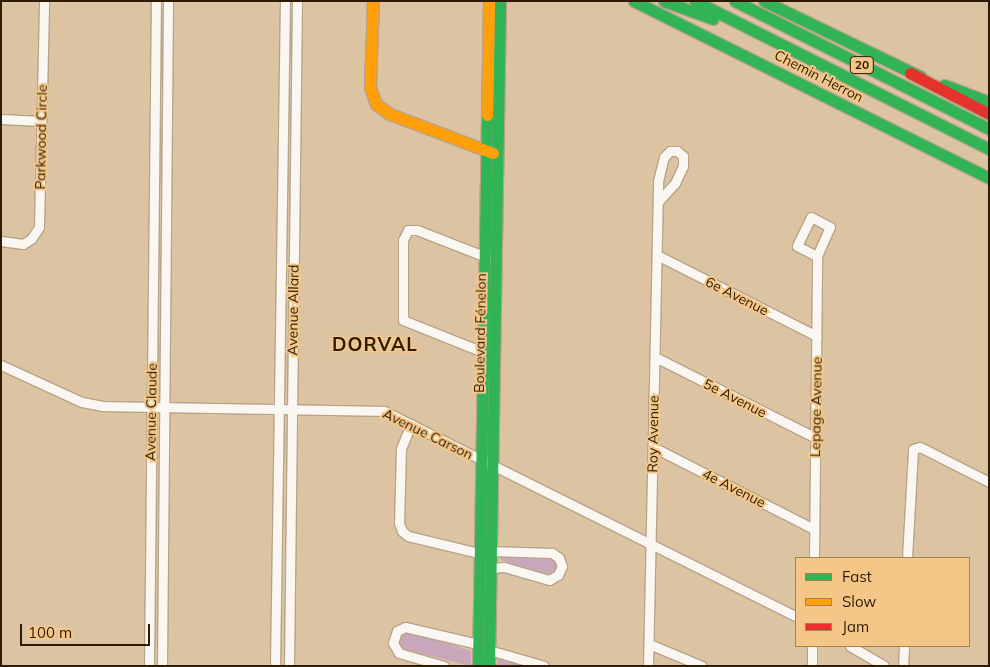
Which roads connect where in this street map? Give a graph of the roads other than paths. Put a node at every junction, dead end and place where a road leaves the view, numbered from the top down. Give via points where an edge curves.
1 (44, 1) edge
2 (156, 1) edge
3 (168, 1) edge
4 (285, 1) edge
5 (297, 1) edge
6 (373, 1) edge
7 (489, 1) edge
8 (500, 1) edge
9 (634, 1) edge
10 (664, 1) edge
11 (695, 1) edge
12 (735, 1) edge
13 (764, 1) edge
14 (759, 34) junction
15 (284, 71) junction
16 (296, 71) junction
17 (910, 73) junction
18 (989, 102) edge
19 (989, 114) edge
20 (1, 119) edge
21 (41, 121) junction
22 (989, 129) edge
23 (989, 149) edge
24 (491, 153) junction
25 (989, 178) edge
26 (658, 202) junction
27 (153, 221) junction
28 (166, 222) junction
29 (282, 233) junction
30 (294, 233) junction
31 (1, 241) edge
32 (657, 255) junction
33 (817, 256) dead end
34 (484, 257) junction
35 (496, 261) junction
36 (817, 336) junction
37 (483, 352) junction
38 (655, 357) junction
39 (1, 365) edge
40 (151, 407) junction
41 (164, 407) junction
42 (280, 408) junction
43 (292, 408) junction
44 (411, 424) junction
45 (816, 438) junction
46 (653, 447) junction
47 (481, 459) junction
48 (493, 465) junction
49 (989, 482) edge
50 (814, 529) junction
51 (651, 546) junction
52 (485, 552) junction
53 (814, 557) edge
54 (907, 557) edge
55 (491, 568) junction
56 (149, 603) junction
57 (162, 604) junction
58 (795, 616) edge
59 (276, 619) junction
60 (290, 619) junction
61 (478, 644) junction
62 (649, 644) junction
63 (812, 647) edge
64 (852, 647) edge
65 (904, 647) edge
66 (489, 650) junction
67 (149, 666) edge
68 (162, 666) edge
69 (275, 666) edge
70 (289, 666) edge
71 (444, 666) edge
72 (478, 666) edge
73 (489, 666) edge
74 (544, 666) edge
75 (648, 666) edge
76 (702, 666) edge
77 (812, 666) edge
78 (884, 666) edge
79 (903, 666) edge

1 - 21 street, Parkwood Circle
2 - 27 street, Avenue Claude
3 - 28 street, Avenue Claude
4 - 15 street, Avenue Allard
5 - 16 street, Avenue Allard
6 - 24 main road via 370,87 376,104 390,114
7 - 24 main road, Boulevard Fénelon
8 - 24 main road, Boulevard Fénelon
9 - 25 main road, Chemin Herron
10 - 14 main road
11 - 14 main road, 20
12 - 22 main road, 20
13 - 17 main road
14 - 23 main road, 20
15 - 16 street
15 - 29 street, Avenue Allard
16 - 30 street, Avenue Allard
17 - 18 main road
17 - 19 main road
20 - 21 street
21 - 31 street, Parkwood Circle via 39,227 32,239 23,244
24 - 34 main road, Boulevard Fénelon
24 - 35 main road, Boulevard Fénelon
26 - 26 street, Roy Avenue via 675,183 683,166 683,156 677,151 670,151 664,157 658,182
26 - 32 street, Roy Avenue
27 - 28 street
27 - 40 street, Avenue Claude
28 - 41 street, Avenue Claude
29 - 30 street
29 - 42 street, Avenue Allard
30 - 43 street, Avenue Allard
32 - 36 street, 6e Avenue
32 - 38 street, Roy Avenue
33 - 36 street, Lepage Avenue
34 - 35 street
34 - 37 main road, Boulevard Fénelon
34 - 37 street via 414,229 406,232 403,240 403,320
35 - 48 main road, Boulevard Fénelon
36 - 45 street, Lepage Avenue
37 - 47 main road, Boulevard Fénelon
38 - 45 street, 5e Avenue
38 - 46 street, Roy Avenue
39 - 40 street, Avenue Carson via 82,402
40 - 41 street, Avenue Carson
40 - 56 street, Avenue Claude
41 - 42 street, Avenue Carson
41 - 57 street, Avenue Claude
42 - 43 street, Avenue Carson
42 - 59 street, Avenue Allard
43 - 44 street, Avenue Carson via 377,410
43 - 60 street, Avenue Allard
44 - 47 street, Avenue Carson
44 - 52 street via 401,448 399,514 402,531 408,536
45 - 50 street, Lepage Avenue
46 - 50 street, 4e Avenue
46 - 51 street, Roy Avenue
47 - 48 street, Avenue Carson
47 - 52 main road, Boulevard Fénelon
48 - 51 street, Avenue Carson
48 - 52 main road, Boulevard Fénelon
49 - 54 street via 920,446 913,449
50 - 53 street, Lepage Avenue
51 - 58 street, Avenue Carson
51 - 62 street, Roy Avenue
52 - 55 main road, Boulevard Fénelon
52 - 55 street via 552,553 562,566 558,575 549,580 504,567
52 - 61 main road, Boulevard Fénelon
55 - 66 main road, Boulevard Fénelon
56 - 57 street
56 - 67 street, Avenue Claude
57 - 68 street, Avenue Claude
59 - 60 street
59 - 69 street, Avenue Allard
60 - 70 street, Avenue Allard
61 - 71 street via 405,627 397,631 393,643 399,653
61 - 72 main road, Boulevard Fénelon
62 - 75 street, Roy Avenue
62 - 76 street
63 - 77 street
64 - 78 street
65 - 79 street
66 - 73 main road, Boulevard Fénelon
66 - 74 street

